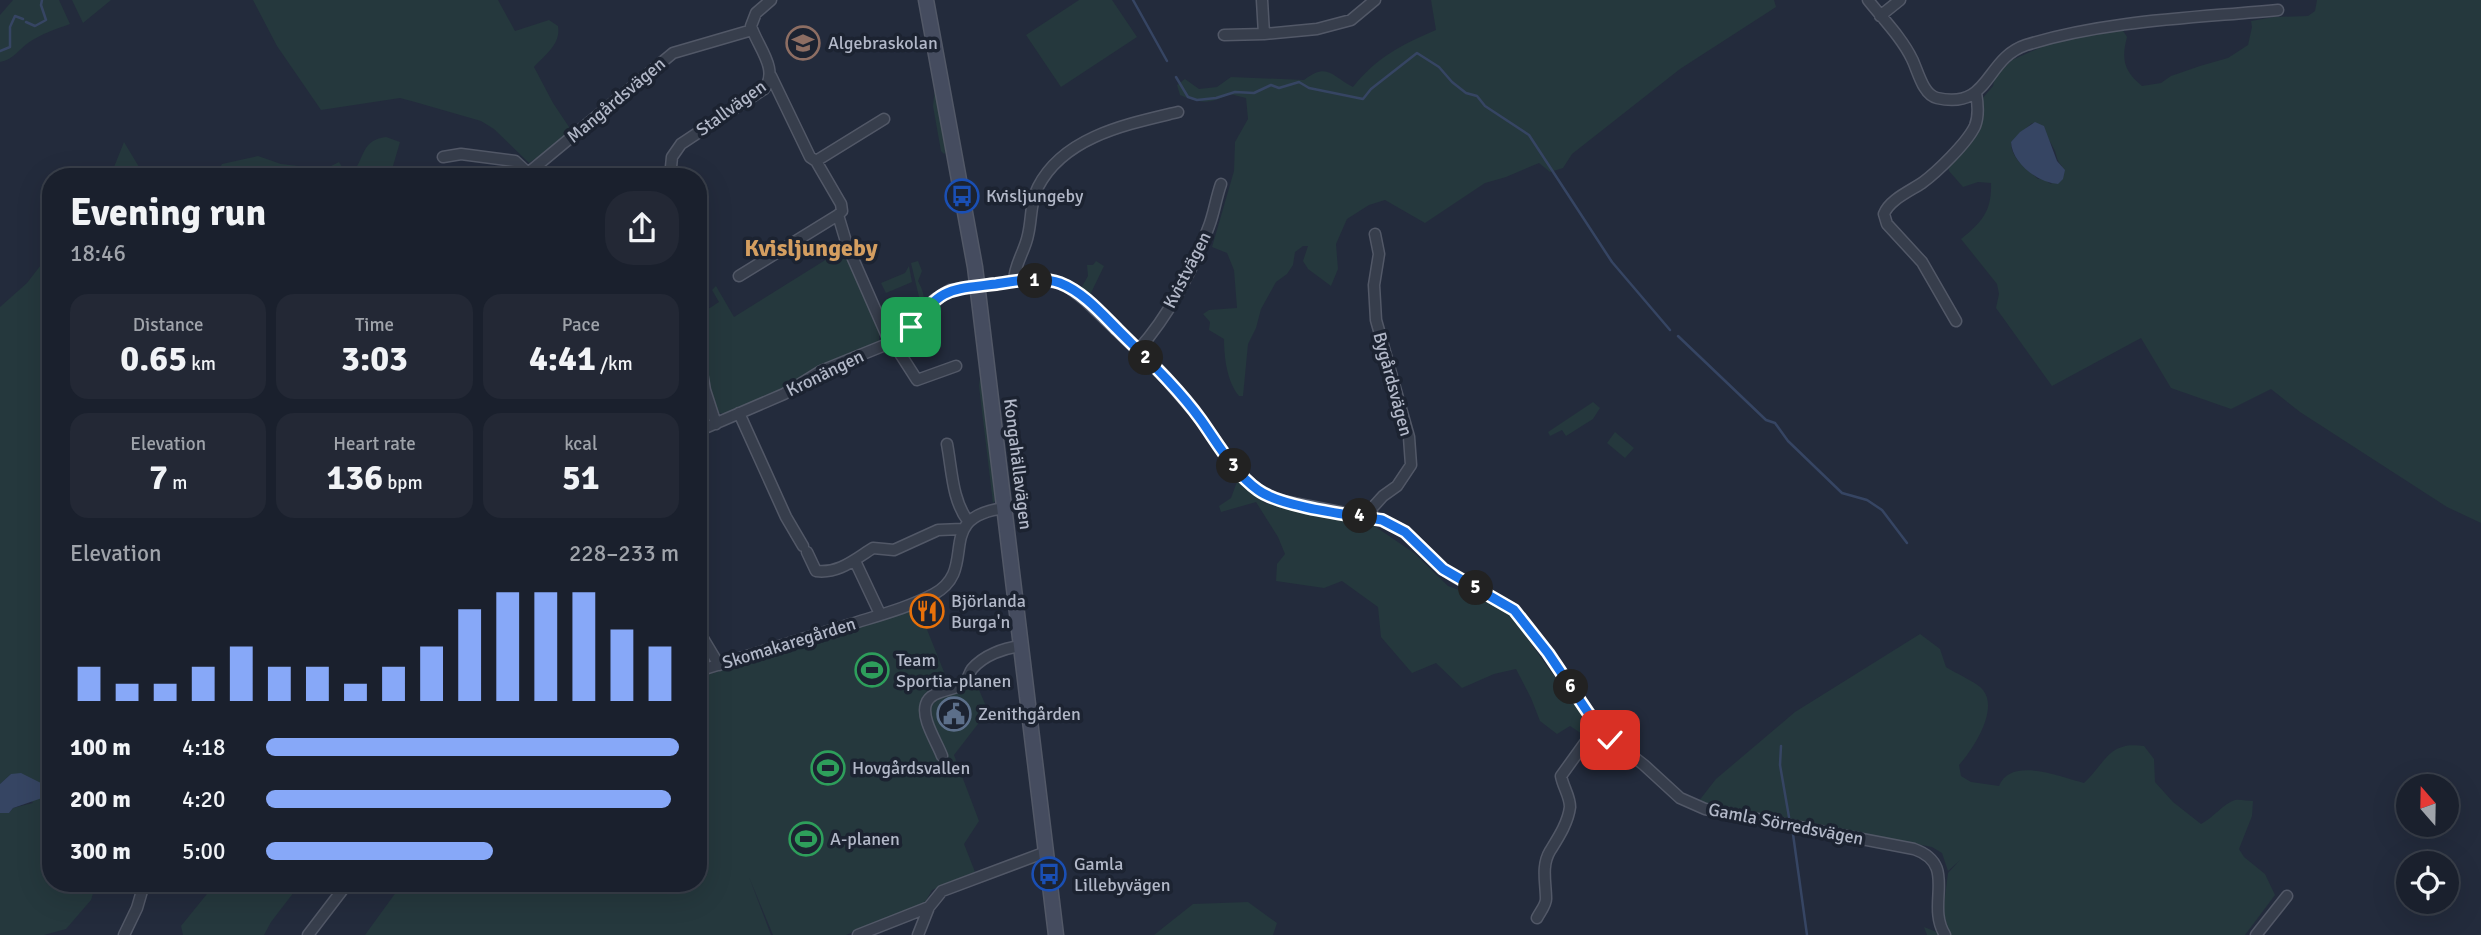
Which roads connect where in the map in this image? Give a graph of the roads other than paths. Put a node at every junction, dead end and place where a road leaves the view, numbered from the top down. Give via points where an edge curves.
1 (771, 0) edge
2 (926, 0) edge
3 (1262, 0) edge
4 (1375, 0) edge
5 (1868, 0) edge
6 (1900, 0) edge
7 (2278, 10) dead end
8 (1880, 16) junction
9 (752, 30) junction
10 (1265, 34) junction
11 (1224, 35) dead end
12 (771, 76) junction
13 (1976, 93) junction
14 (1178, 112) dead end
15 (884, 119) dead end
16 (443, 157) dead end
17 (816, 161) junction
18 (522, 168) edge
19 (537, 168) edge
20 (670, 168) edge
21 (1221, 184) dead end
22 (838, 215) junction
23 (1375, 234) dead end
24 (739, 276) dead end
25 (1014, 281) junction
26 (977, 286) junction
27 (1956, 321) dead end
28 (891, 342) junction
29 (1138, 350) junction
30 (956, 366) dead end
31 (707, 394) edge
32 (739, 414) junction
33 (716, 424) junction
34 (707, 428) edge
35 (947, 444) dead end
36 (1005, 508) junction
37 (1369, 518) junction
38 (965, 525) junction
39 (855, 561) junction
40 (880, 614) junction
41 (707, 645) edge
42 (1021, 646) junction
43 (719, 665) junction
44 (707, 668) edge
45 (1597, 726) junction
46 (942, 756) dead end
47 (1046, 852) junction
48 (142, 892) edge
49 (341, 892) edge
50 (2287, 896) dead end
51 (929, 907) junction
52 (1537, 918) dead end
53 (124, 935) edge
54 (307, 935) edge
55 (858, 935) edge
56 (918, 935) edge
57 (1056, 935) edge
58 (1945, 935) edge
59 (2256, 935) edge

1 - 9 street via 757,13
2 - 26 street, Kongahällavägen
3 - 10 street
4 - 10 street via 1351,20
5 - 8 street
6 - 8 street
7 - 13 street via 2111,26 2060,36 2007,55
8 - 13 street via 1908,51 1932,96 1952,100
9 - 12 street, Stallvägen
9 - 19 street, Mangårdsvägen via 673,53
10 - 11 street
12 - 17 street
12 - 20 street, Stallvägen via 764,89 676,150
13 - 27 street via 1978,113 1967,138 1884,214 1922,262
14 - 25 street via 1093,137 1052,168 1035,194
15 - 17 street
16 - 18 street, Mangårdsvägen via 461,154 515,160
17 - 22 street via 841,204
21 - 29 street, Kvistvägen via 1197,258 1154,332
22 - 24 street
22 - 28 street
23 - 37 street, Bygårdsvägen via 1380,254 1374,285 1376,320 1409,438 1411,465 1397,486 1373,507
25 - 26 street, Gamla Sörredsvägen
25 - 29 street, Gamla Sörredsvägen via 1067,286
26 - 28 street, Kronängen via 941,294
26 - 36 street, Kongahällavägen
28 - 30 street via 917,380
28 - 32 street, Kronängen
29 - 37 street, Gamla Sörredsvägen via 1257,489 1278,500
31 - 33 street
32 - 33 street, Kronängen
32 - 39 street via 813,568 819,572
33 - 34 street, Kronängen
35 - 38 street
36 - 38 street via 981,512
36 - 42 street, Kongahällavägen
37 - 45 street, Gamla Sörredsvägen via 1394,525 1443,569 1514,610
38 - 39 street via 938,530 894,550 873,548
38 - 40 street, Skomakaregården via 948,584
39 - 40 street, Skomakaregården
40 - 43 street, Skomakaregården
41 - 43 street
42 - 46 street via 983,660 966,682 929,699 926,718
42 - 47 street, Kongahällavägen
43 - 44 street, Skomakaregården
45 - 52 street via 1561,776 1570,807 1550,851 1543,880 1546,901
45 - 58 street, Gamla Sörredsvägen via 1695,806 1925,853 1938,869 1937,912
47 - 51 street via 942,891
47 - 57 street, Kongahällavägen
48 - 53 street
49 - 54 street
50 - 59 street
51 - 55 street
51 - 56 street

